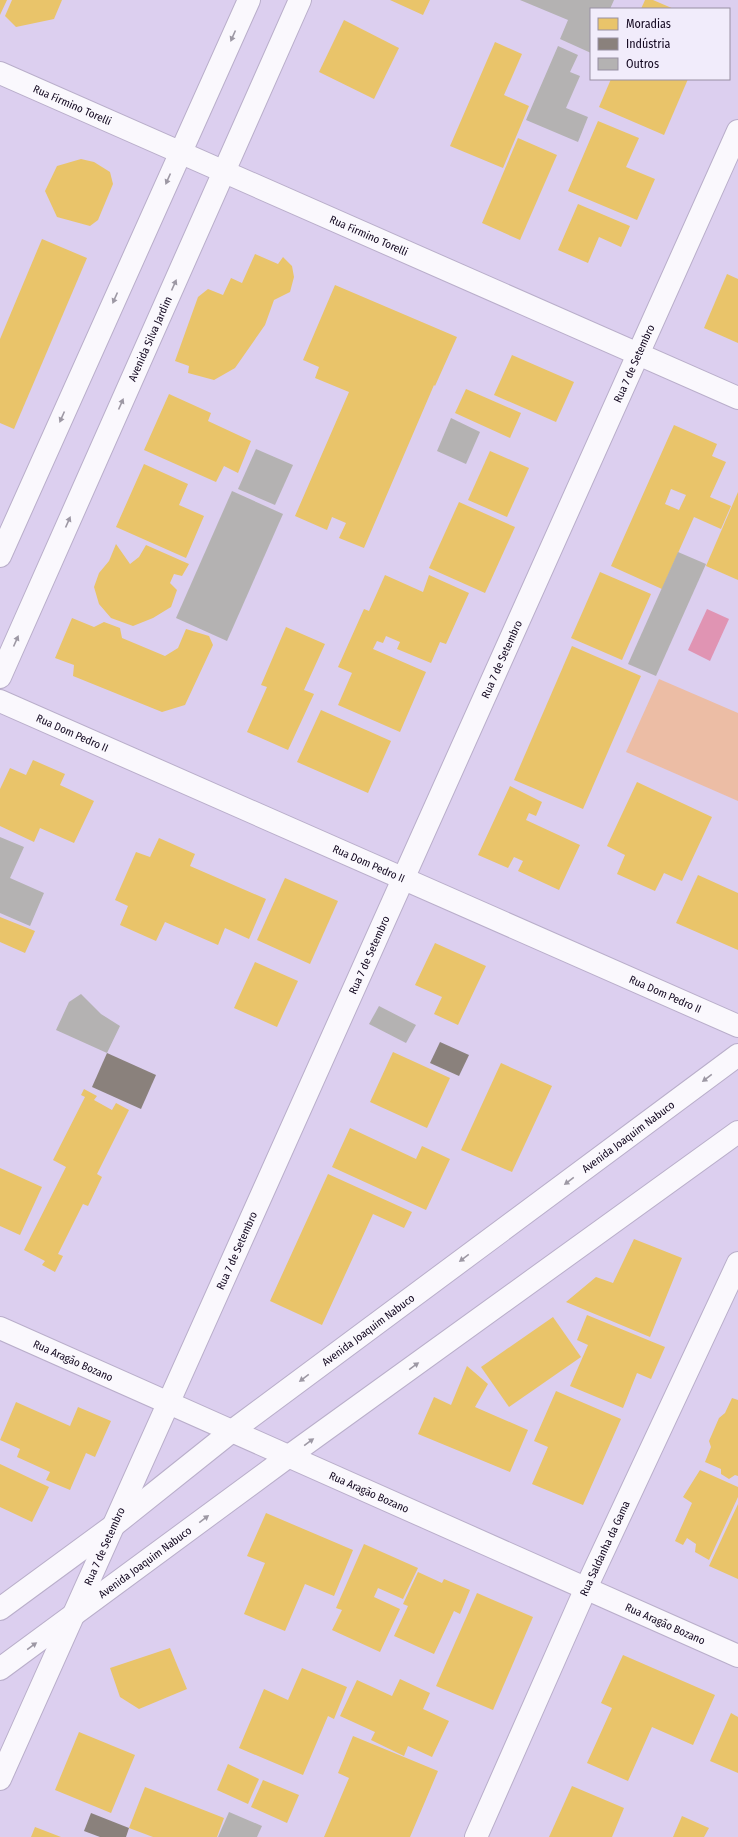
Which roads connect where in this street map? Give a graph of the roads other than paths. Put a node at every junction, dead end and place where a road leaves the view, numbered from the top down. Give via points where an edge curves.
1 (249, 0) edge
2 (300, 0) edge
3 (0, 73) edge
4 (738, 131) edge
5 (180, 152) junction
6 (224, 172) junction
7 (638, 354) junction
8 (738, 398) edge
9 (0, 556) edge
10 (0, 677) edge
11 (0, 701) edge
12 (403, 878) junction
13 (738, 1026) edge
14 (738, 1055) edge
15 (738, 1132) edge
16 (738, 1263) edge
17 (0, 1328) edge
18 (169, 1403) junction
19 (232, 1431) junction
20 (289, 1456) junction
21 (113, 1526) junction
22 (586, 1588) junction
23 (0, 1609) edge
24 (72, 1617) junction
25 (738, 1656) edge
26 (0, 1669) edge
27 (0, 1779) edge
28 (476, 1837) edge

1 -> 5 street
2 - 6 street, Avenida Silva Jardim
3 - 5 street, Rua Firmino Torelli
4 - 7 street, Rua 7 de Setembro
5 - 6 street, Rua Firmino Torelli
5 -> 9 street
6 - 7 street, Rua Firmino Torelli
10 -> 6 street, Avenida Silva Jardim
7 - 8 street, Rua Firmino Torelli
7 - 12 street, Rua 7 de Setembro
11 - 12 street, Rua Dom Pedro II
12 - 13 street, Rua Dom Pedro II
12 - 18 street, Rua 7 de Setembro
14 -> 19 street, Avenida Joaquim Nabuco
20 -> 15 street, Avenida Joaquim Nabuco
16 - 22 street, Rua Saldanha da Gama
17 - 18 street, Rua Aragão Bozano
18 - 19 street, Rua Aragão Bozano
18 - 21 street, Rua 7 de Setembro
19 - 20 street, Rua Aragão Bozano
19 - 21 street, Avenida Joaquim Nabuco
20 - 22 street, Rua Aragão Bozano
24 -> 20 street, Avenida Joaquim Nabuco
21 - 23 street, Avenida Joaquim Nabuco
21 - 24 street, Rua 7 de Setembro
22 - 25 street, Rua Aragão Bozano
22 - 28 street, Rua Saldanha da Gama
26 -> 24 street, Avenida Joaquim Nabuco
24 - 27 street, Rua 7 de Setembro

